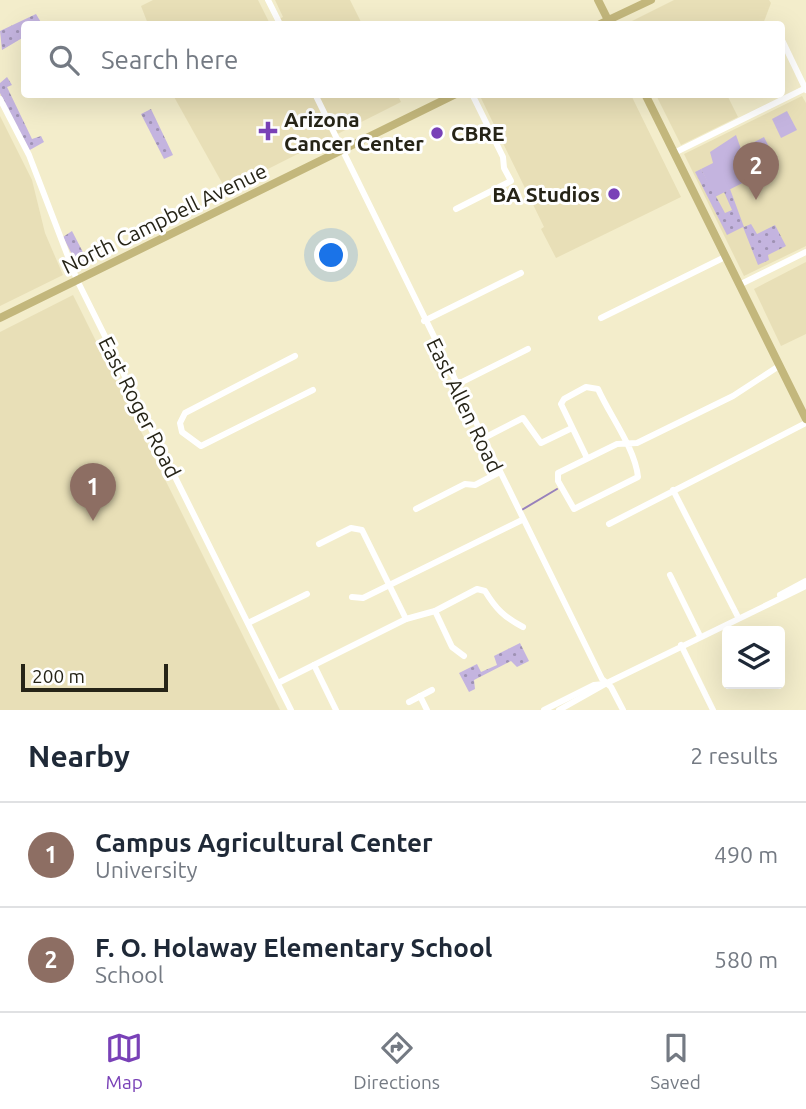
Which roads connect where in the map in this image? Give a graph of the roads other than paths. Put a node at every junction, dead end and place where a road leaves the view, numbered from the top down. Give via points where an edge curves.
1 (268, 0) edge
2 (598, 0) edge
3 (650, 0) edge
4 (278, 21) edge
5 (605, 21) edge
6 (610, 21) edge
7 (785, 46) edge
8 (806, 89) edge
9 (317, 98) edge
10 (448, 98) edge
11 (474, 98) edge
12 (647, 98) edge
13 (0, 99) edge
14 (325, 118) dead end
15 (340, 150) junction
16 (674, 153) junction
17 (327, 157) junction
18 (456, 209) dead end
19 (806, 252) edge
20 (725, 257) junction
21 (521, 273) dead end
22 (77, 280) junction
23 (739, 285) junction
24 (0, 318) edge
25 (601, 318) dead end
26 (424, 321) junction
27 (528, 349) dead end
28 (295, 356) dead end
29 (779, 366) junction
30 (456, 385) junction
31 (313, 390) dead end
32 (806, 419) edge
33 (572, 428) junction
34 (482, 439) junction
35 (625, 444) junction
36 (587, 458) junction
37 (498, 472) junction
38 (673, 490) junction
39 (416, 509) dead end
40 (522, 520) junction
41 (609, 524) dead end
42 (319, 544) dead end
43 (670, 575) dead end
44 (806, 583) edge
45 (388, 584) junction
46 (307, 594) dead end
47 (352, 597) dead end
48 (435, 611) junction
49 (738, 617) junction
50 (406, 619) junction
51 (248, 623) junction
52 (523, 627) dead end
53 (700, 636) junction
54 (681, 645) junction
55 (464, 656) dead end
56 (314, 665) junction
57 (278, 683) junction
58 (606, 683) junction
59 (432, 690) dead end
60 (420, 696) junction
61 (410, 702) dead end
62 (561, 707) edge
63 (291, 710) edge
64 (336, 710) edge
65 (427, 710) edge
66 (544, 710) edge
67 (623, 710) edge
68 (713, 710) edge

1 - 4 street
2 - 5 main road
3 - 6 main road
7 - 8 street
8 - 16 street
9 - 15 street, East Allen Road
10 - 15 main road, North Campbell Avenue
11 - 18 street via 511,181
12 - 16 main road
13 - 22 street, East Roger Road via 29,155
14 - 17 street via 334,147
15 - 17 main road, North Campbell Avenue
15 - 26 street, East Allen Road
16 - 20 main road
17 - 22 main road, North Campbell Avenue
19 - 23 street
20 - 23 main road
20 - 25 street
21 - 26 street
22 - 24 main road, North Campbell Avenue
22 - 51 street, East Roger Road
23 - 29 main road
26 - 30 street, East Allen Road
27 - 30 street
28 - 31 street via 185,413 180,422 182,432 201,446
29 - 32 main road
29 - 35 street via 733,396 638,443
30 - 34 street, East Allen Road
32 - 38 street
33 - 34 street via 541,443 523,418
33 - 35 street via 562,401 594,386
33 - 36 street
34 - 37 street, East Allen Road
35 - 36 street
35 - 36 street via 637,479 573,509 557,476
37 - 39 street
37 - 40 street, East Allen Road
38 - 41 street
38 - 49 street
40 - 45 street
40 - 58 street, East Allen Road
42 - 45 street via 351,528 362,530
43 - 53 street
44 - 49 street
45 - 47 street via 363,598
45 - 50 street
46 - 51 street
48 - 50 street
48 - 52 street via 481,588 498,611
48 - 55 street via 452,647
49 - 53 street
50 - 56 street
51 - 57 street, East Roger Road
53 - 54 street
54 - 58 street
54 - 68 street
56 - 57 street
56 - 64 street
57 - 63 street, East Roger Road
58 - 62 street via 594,685
58 - 67 street, East Allen Road
59 - 60 street
60 - 61 street
60 - 65 street
62 - 66 street

